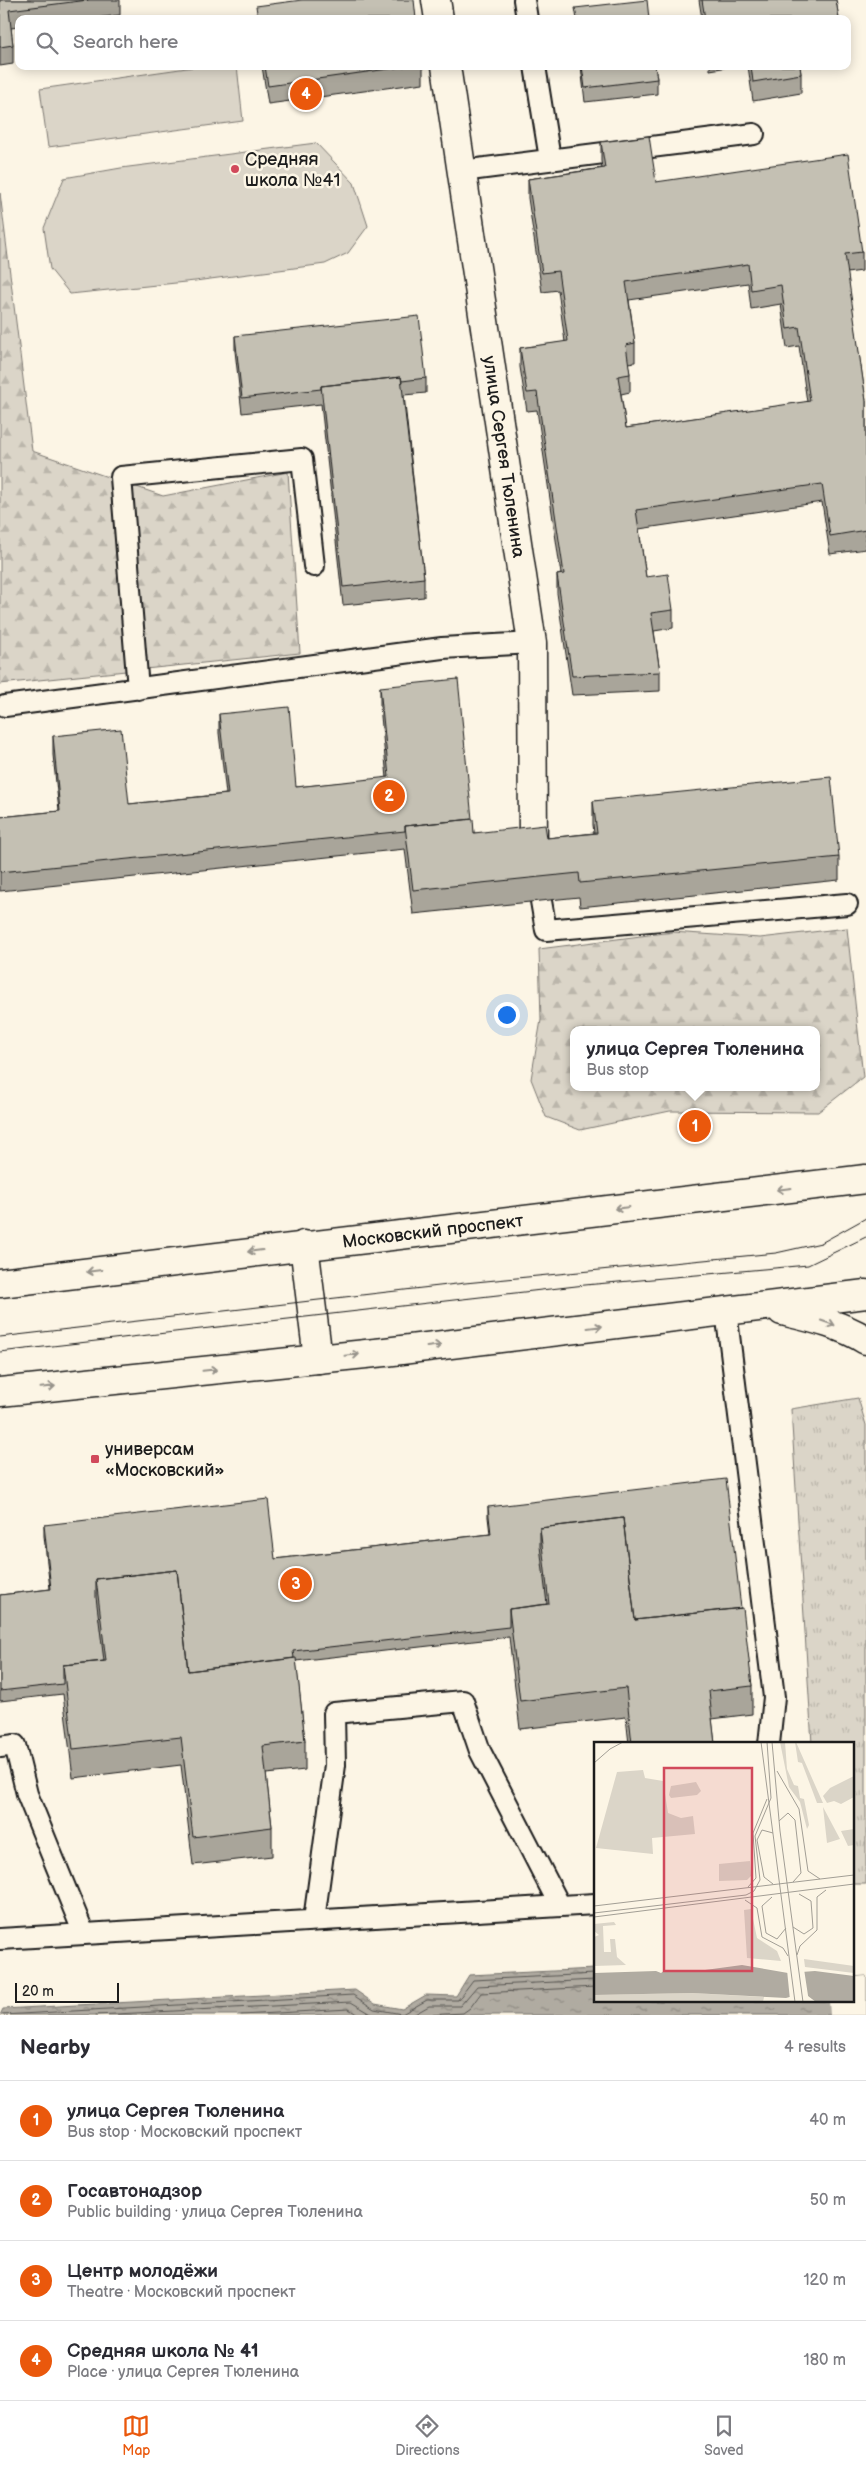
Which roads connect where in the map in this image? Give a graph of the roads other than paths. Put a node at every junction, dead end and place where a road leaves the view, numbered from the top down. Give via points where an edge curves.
1 (436, 0) edge
2 (524, 0) edge
3 (438, 15) edge
4 (526, 15) edge
5 (447, 70) edge
6 (536, 70) edge
7 (754, 134) dead end
8 (550, 159) junction
9 (462, 171) junction
10 (314, 566) dead end
11 (532, 643) junction
12 (138, 689) junction
13 (5, 706) dead end
14 (533, 851) edge
15 (541, 900) edge
16 (847, 904) dead end
17 (866, 1160) edge
18 (866, 1179) edge
19 (832, 1184) junction
20 (304, 1245) junction
21 (0, 1283) edge
22 (866, 1294) edge
23 (764, 1306) junction
24 (726, 1311) junction
25 (866, 1340) edge
26 (318, 1359) junction
27 (0, 1392) edge
28 (770, 1742) edge
29 (0, 1746) edge
30 (594, 1904) edge
31 (560, 1906) junction
32 (314, 1920) junction
33 (84, 1934) junction
34 (0, 1939) edge

1 - 3 main road
2 - 4 lane
5 - 9 main road, улица Сергея Тюленина
6 - 8 lane
7 - 8 lane
8 - 9 lane
9 - 11 main road, улица Сергея Тюленина
10 - 12 lane via 302,459 121,477
11 - 12 lane via 442,648
11 - 14 main road, улица Сергея Тюленина
12 - 13 lane
15 - 16 lane via 546,930
17 - 19 main road
18 - 19 main road, Московский проспект
19 -> 20 main road, Московский проспект
20 -> 21 main road, Московский проспект
20 - 26 main road
22 - 23 main road
23 - 24 main road
23 -> 25 main road via 851,1330
26 -> 24 main road
24 - 28 lane via 774,1697
27 -> 26 main road
29 - 33 lane via 15,1745 28,1794
30 - 31 lane
31 - 32 lane
31 - 32 lane via 480,1751 463,1701 334,1713 335,1765
32 - 33 lane
33 - 34 lane

